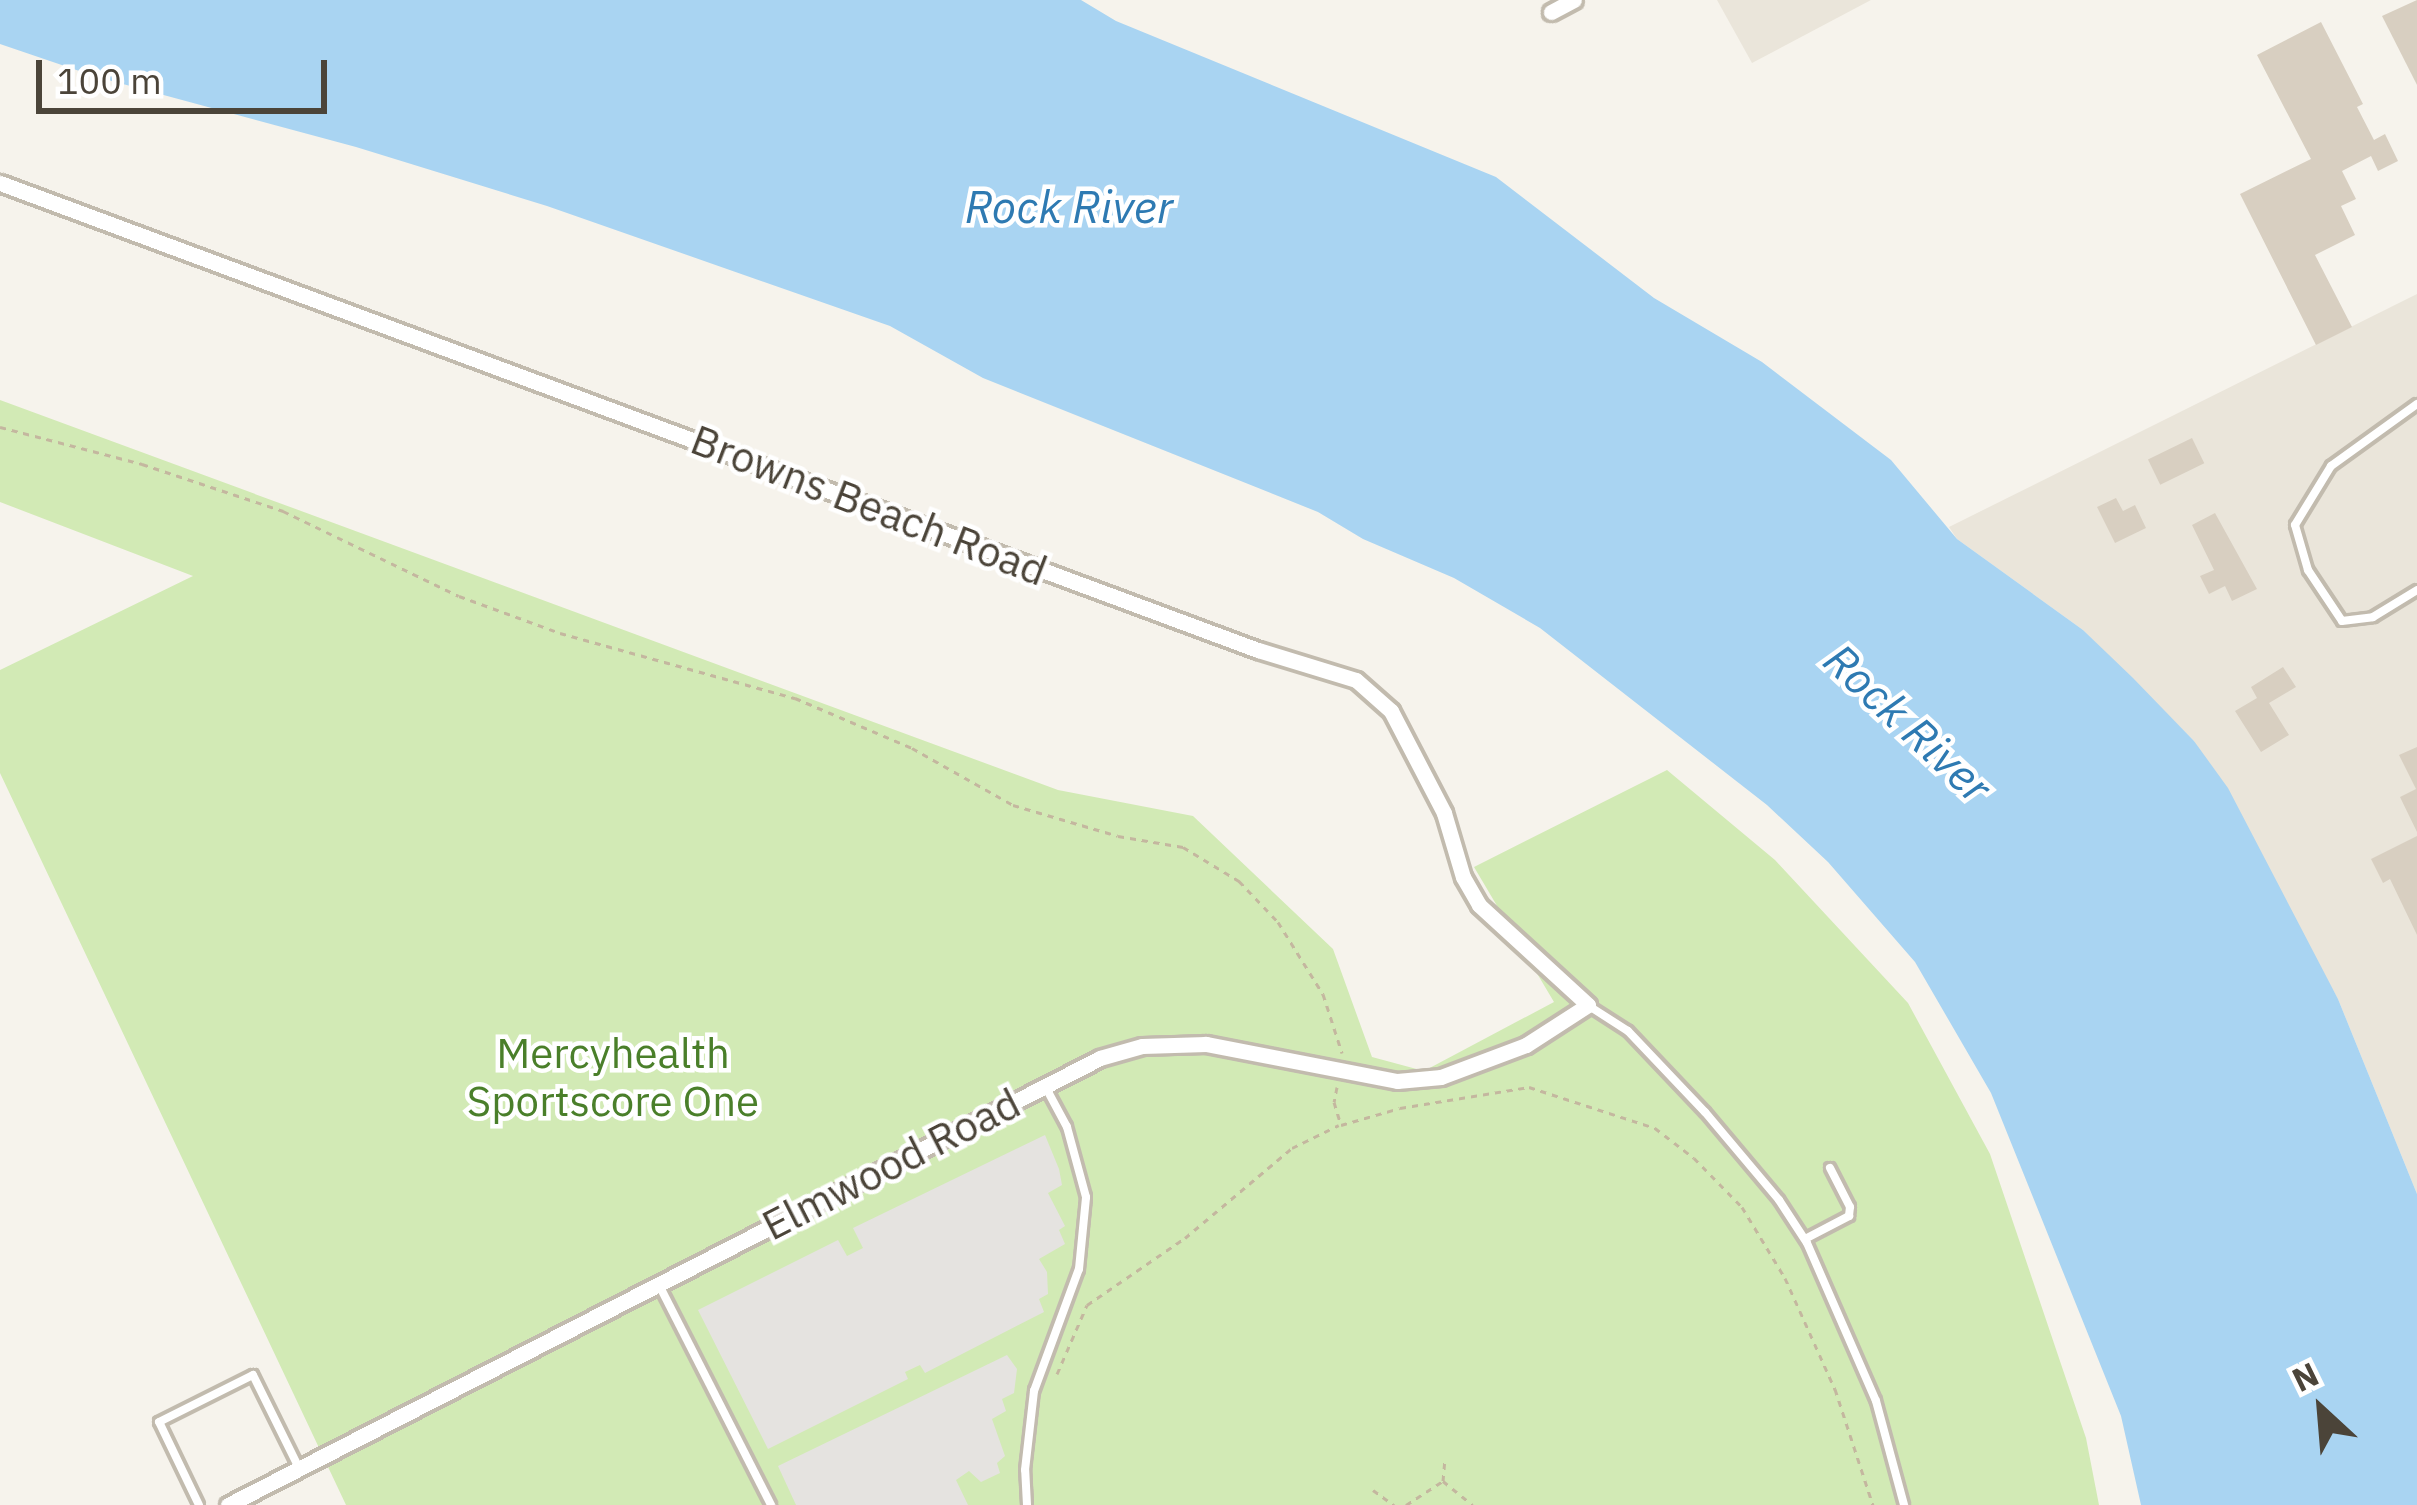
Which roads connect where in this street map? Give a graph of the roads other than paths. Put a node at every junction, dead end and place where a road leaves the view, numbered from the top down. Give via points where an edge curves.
1 (1574, 0) edge
2 (1551, 12) dead end
3 (0, 183) edge
4 (2417, 404) edge
5 (2417, 590) edge
6 (1588, 1006) junction
7 (1044, 1085) junction
8 (1830, 1168) dead end
9 (1805, 1239) junction
10 (658, 1283) junction
11 (299, 1468) junction
12 (199, 1505) edge
13 (228, 1505) edge
14 (771, 1505) edge
15 (1027, 1505) edge
16 (1904, 1505) edge

1 - 2 street
3 - 6 street, Browns Beach Road via 1356,680 1391,711 1444,813 1479,905
4 - 5 lane via 2331,466 2295,525 2308,570 2342,621 2373,617
6 - 7 street, Elmwood Road via 1526,1045 1441,1077 1397,1082 1169,1042 1100,1058
6 - 9 lane via 1628,1031 1705,1112
7 - 10 street, Elmwood Road
7 - 15 lane via 1077,1154 1086,1212 1079,1269 1034,1391
8 - 9 lane via 1849,1216
9 - 16 lane via 1876,1401
10 - 11 street, Elmwood Road
10 - 14 lane
11 - 12 lane via 253,1375 159,1422
11 - 13 street, Elmwood Road

